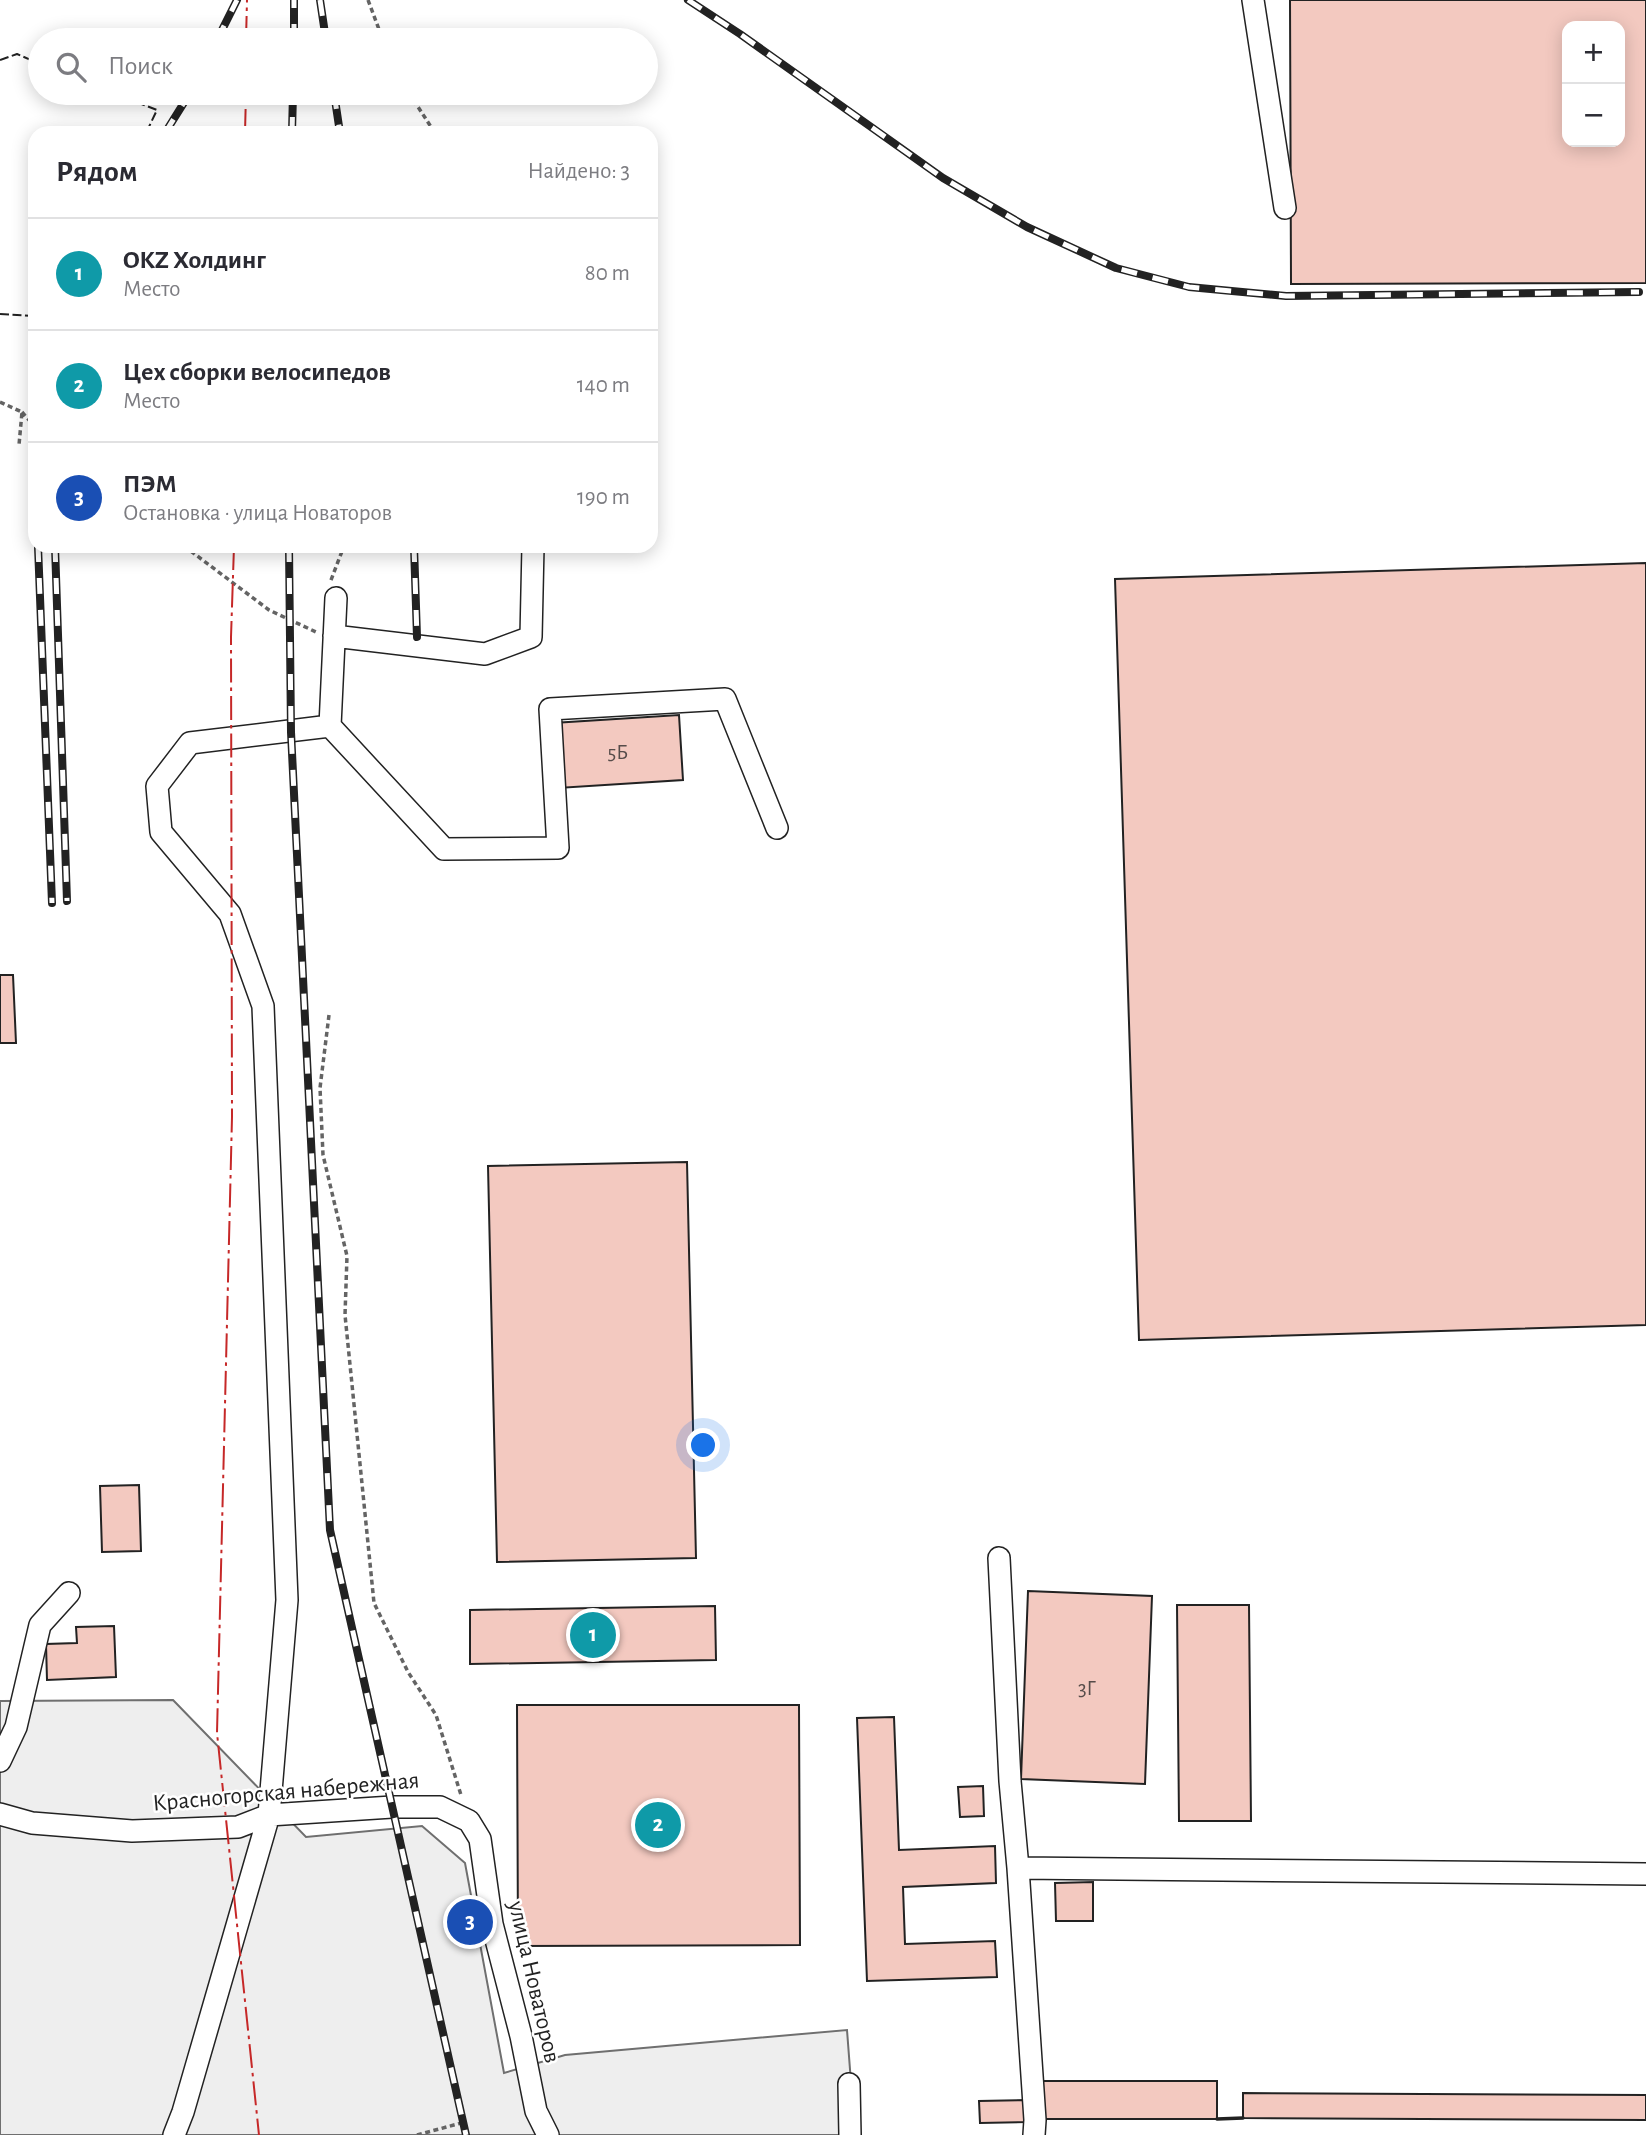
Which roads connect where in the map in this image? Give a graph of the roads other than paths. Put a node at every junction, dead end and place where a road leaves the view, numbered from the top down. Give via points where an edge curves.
1 (1253, 0) edge
2 (1285, 208) dead end
3 (533, 553) edge
4 (336, 598) road end
5 (334, 636) junction
6 (330, 726) junction
7 (777, 828) dead end
8 (999, 1558) dead end
9 (69, 1593) dead end
10 (0, 1761) edge
11 (0, 1814) edge
12 (269, 1815) junction
13 (474, 1830) joint
14 (1018, 1868) junction
15 (1646, 1874) edge
16 (849, 2084) dead end
17 (174, 2135) edge
18 (548, 2135) edge
19 (850, 2135) edge
20 (1034, 2135) edge

1 - 2 street
3 - 5 street via 531,637 485,654
4 - 5 street
5 - 6 street
6 - 7 street via 444,849 558,848 550,709 725,699
6 - 12 street via 190,743 158,786 161,832 230,914 263,1006 287,1600
8 - 14 street
9 - 10 street via 40,1625 16,1727
11 - 12 street, Краcногорская набережная via 32,1823 132,1831 238,1827
12 - 13 street, Краcногорская набережная via 440,1807
12 - 17 street
13 - 18 street, улица Новаторов via 536,2111
14 - 15 street
14 - 20 street
16 - 19 street

